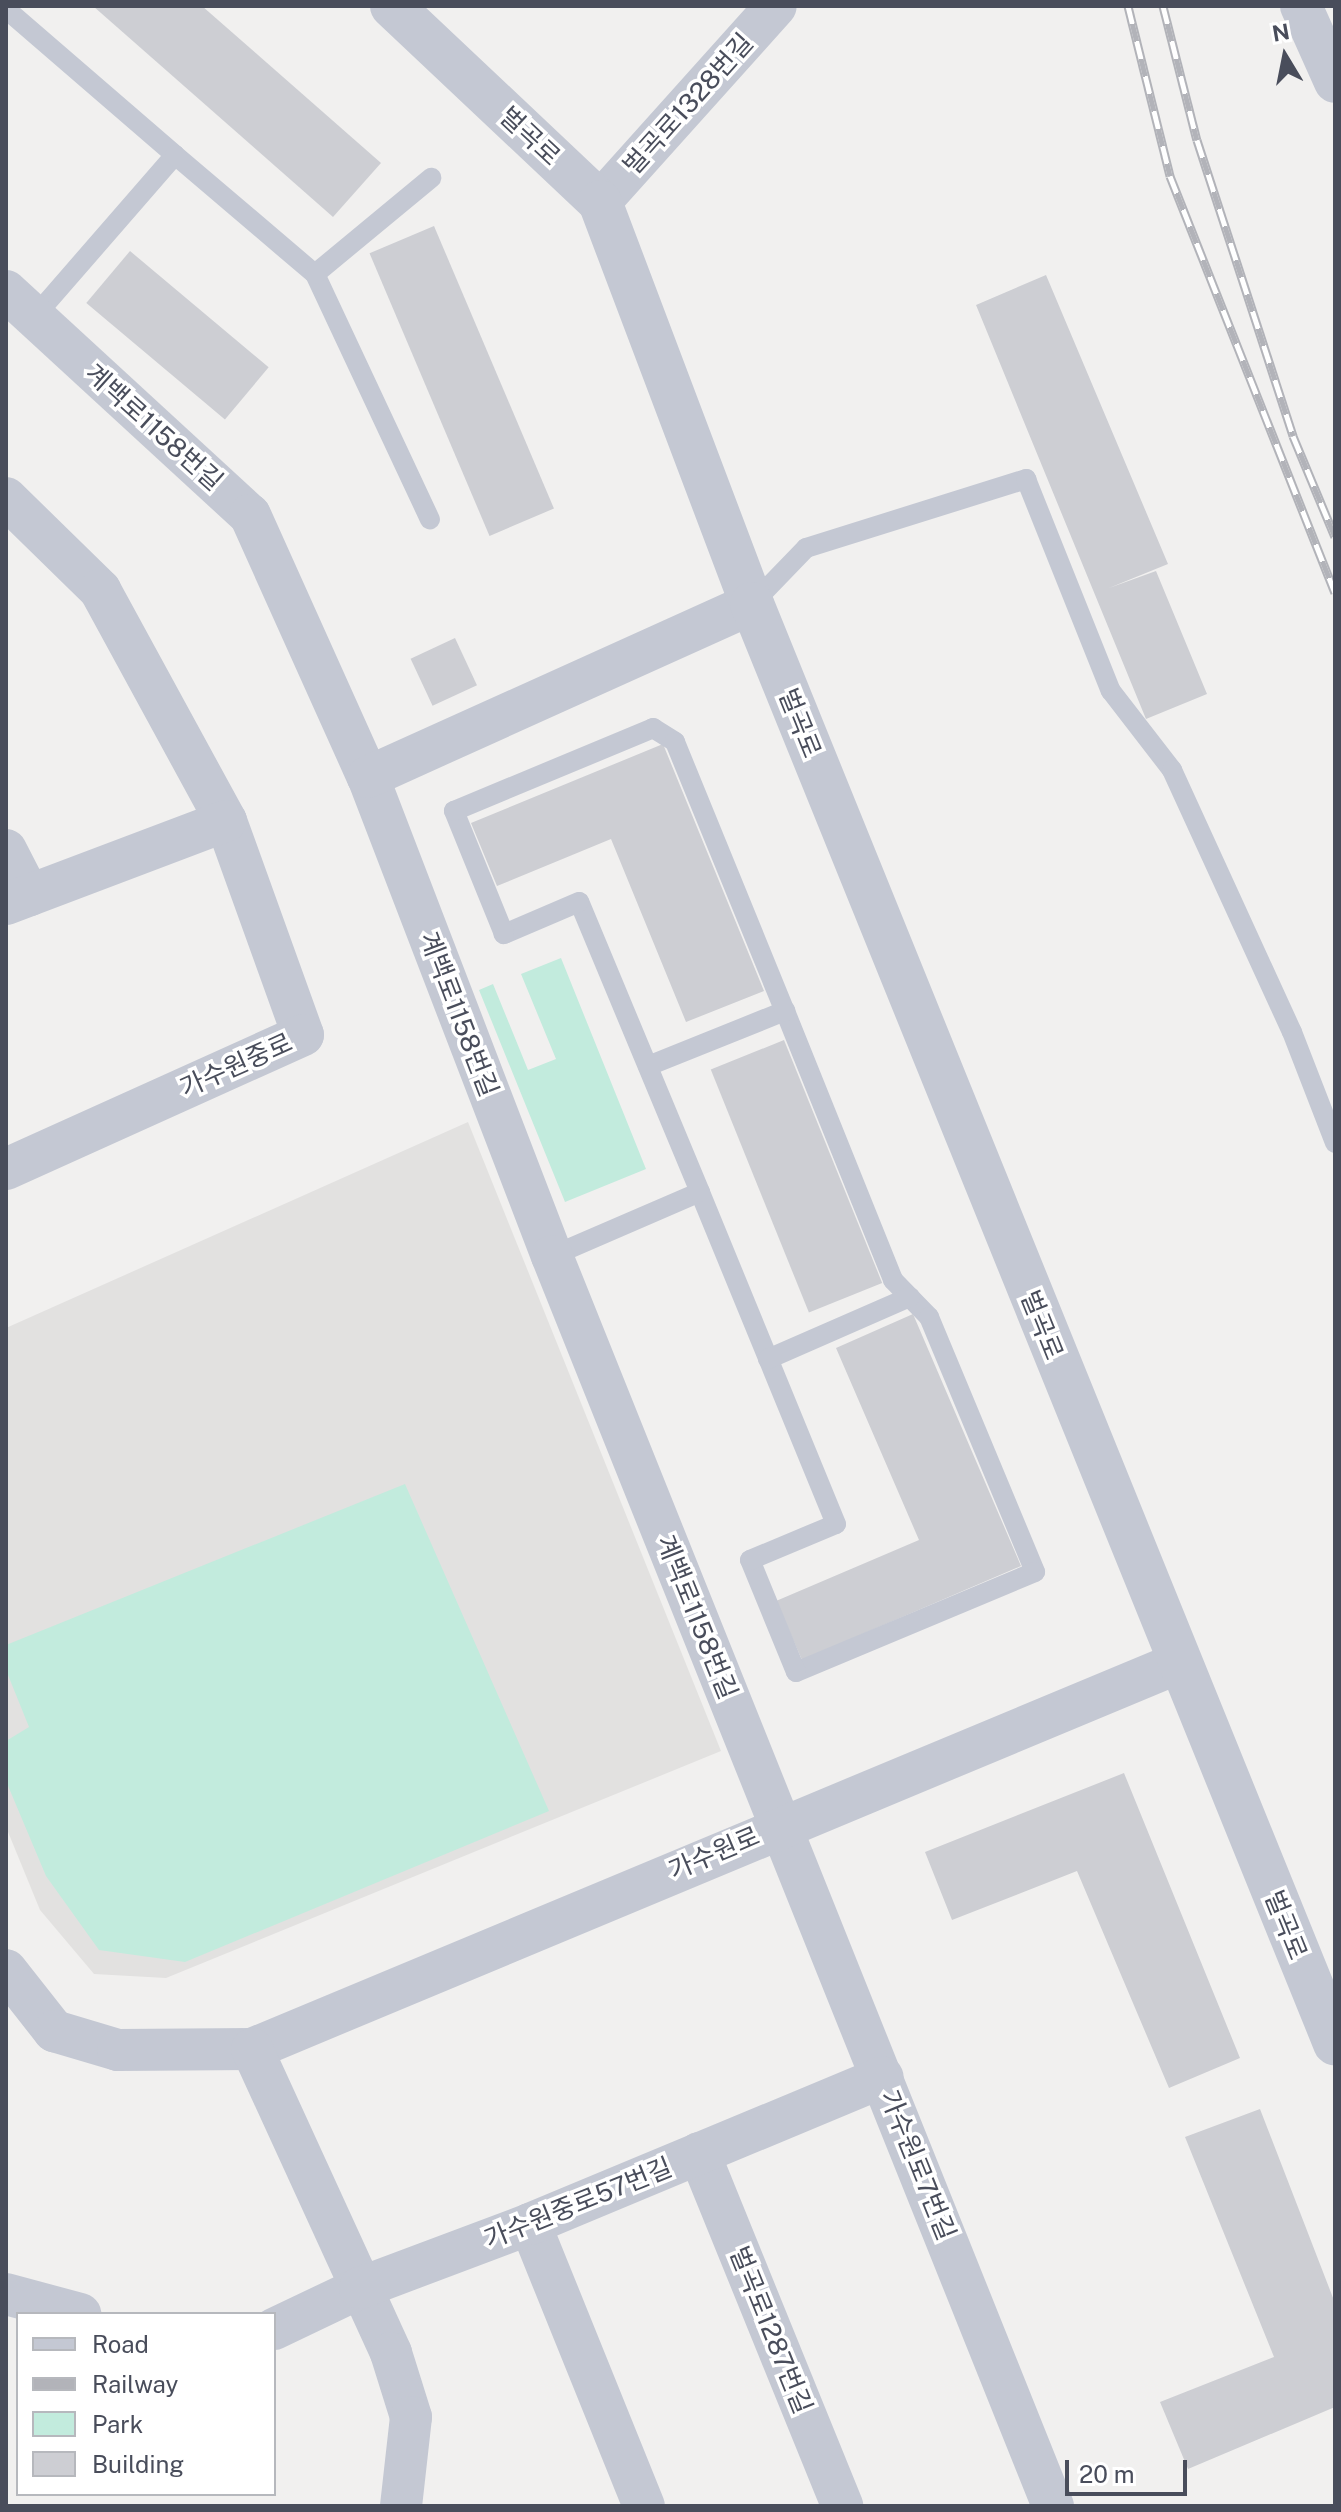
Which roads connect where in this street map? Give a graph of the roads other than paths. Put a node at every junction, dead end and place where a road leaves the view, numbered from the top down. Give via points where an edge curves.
1 (392, 6) edge
2 (776, 6) edge
3 (1301, 6) edge
4 (17, 11) edge
5 (1335, 82) edge
6 (175, 155) junction
7 (431, 178) dead end
8 (600, 202) junction
9 (315, 274) junction
10 (20, 304) edge
11 (6, 498) edge
12 (430, 519) dead end
13 (752, 604) junction
14 (368, 777) junction
15 (226, 821) junction
16 (6, 850) edge
17 (18, 900) edge
18 (785, 1011) junction
19 (648, 1066) junction
20 (1335, 1143) edge
21 (6, 1169) edge
22 (700, 1192) junction
23 (552, 1256) junction
24 (910, 1297) junction
25 (768, 1359) junction
26 (1178, 1663) junction
27 (780, 1825) junction
28 (6, 1970) edge
29 (1335, 2043) edge
30 (252, 2049) junction
31 (883, 2077) junction
32 (699, 2153) junction
33 (530, 2224) junction
34 (360, 2288) junction
35 (6, 2294) edge
36 (73, 2312) edge
37 (276, 2328) edge
38 (401, 2506) edge
39 (644, 2506) edge
40 (842, 2506) edge
41 (1053, 2506) edge

1 - 8 street, 벌곡로
2 - 8 street, 벌곡로1328번길
3 - 5 street
4 - 6 lane
6 - 9 lane
6 - 10 lane
7 - 9 lane
8 - 13 street, 벌곡로
9 - 12 lane
10 - 14 street, 계백로1158번길 via 250,515
11 - 15 street, 가수원중로 via 100,590
13 - 14 street
13 - 20 lane via 806,548 1026,479 1111,691 1172,770 1292,1032
13 - 26 street, 벌곡로
14 - 23 street, 계백로1158번길
15 - 17 street
15 - 21 street, 가수원중로 via 303,1035
16 - 17 street
18 - 19 lane
18 - 19 lane via 675,742 653,728 454,811 504,934 579,902
18 - 24 lane via 893,1280
19 - 22 lane
22 - 23 lane
22 - 25 lane
23 - 27 street, 계백로1158번길
24 - 25 lane
24 - 25 lane via 929,1317 1035,1572 796,1672 750,1560 836,1524
26 - 27 street, 가수원로
26 - 29 street, 벌곡로
27 - 30 street, 가수원로
27 - 31 street, 가수원로7번길
28 - 30 street, 가수원로 via 54,2031 118,2050
30 - 34 street
31 - 32 street, 가수원중로57번길
31 - 41 street, 가수원로7번길
32 - 33 street, 가수원중로57번길
32 - 40 street, 벌곡로1287번길
33 - 34 street, 가수원중로57번길
33 - 39 street
34 - 37 street, 가수원중로57번길
34 - 38 street via 391,2353 411,2417
35 - 36 street

